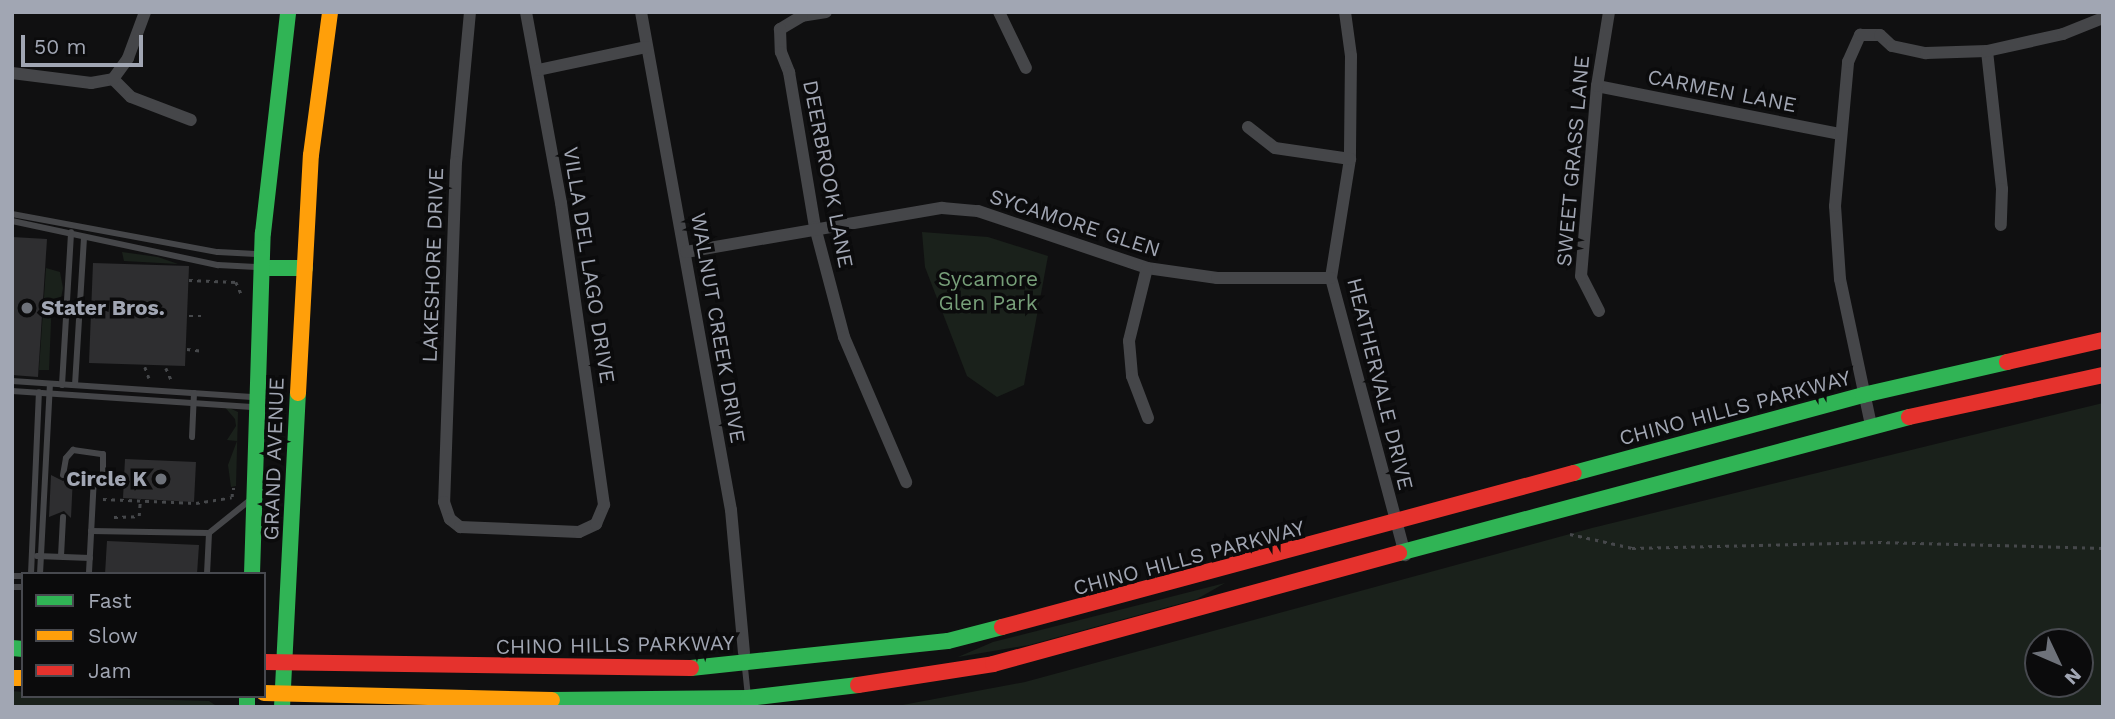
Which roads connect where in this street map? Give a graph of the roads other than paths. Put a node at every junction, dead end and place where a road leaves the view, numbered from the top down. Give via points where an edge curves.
1 (145, 12) edge
2 (289, 12) edge
3 (330, 12) edge
4 (470, 12) edge
5 (526, 12) edge
6 (640, 12) edge
7 (826, 12) edge
8 (999, 12) edge
9 (1345, 12) edge
10 (1609, 12) edge
11 (2103, 18) edge
12 (646, 47) junction
13 (1987, 51) junction
14 (1027, 68) dead end
15 (538, 70) junction
16 (12, 73) edge
17 (113, 79) junction
18 (1597, 86) junction
19 (191, 120) dead end
20 (1248, 127) dead end
21 (1839, 134) junction
22 (1350, 159) junction
23 (12, 214) edge
24 (12, 221) edge
25 (2001, 225) dead end
26 (815, 227) junction
27 (71, 232) junction
28 (84, 237) junction
29 (686, 252) junction
30 (263, 261) junction
31 (305, 262) junction
32 (1147, 268) junction
33 (1331, 278) junction
34 (1599, 311) dead end
35 (2103, 340) edge
36 (2103, 375) edge
37 (12, 382) edge
38 (40, 383) junction
39 (50, 384) junction
40 (62, 385) junction
41 (75, 385) junction
42 (12, 391) edge
43 (39, 393) junction
44 (194, 393) junction
45 (49, 394) junction
46 (1863, 395) junction
47 (260, 402) junction
48 (193, 403) junction
49 (1148, 418) dead end
50 (1871, 425) junction
51 (192, 437) dead end
52 (63, 475) dead end
53 (906, 482) dead end
54 (256, 494) junction
55 (62, 517) dead end
56 (596, 524) joint
57 (1396, 524) junction
58 (91, 531) junction
59 (209, 533) junction
60 (32, 555) junction
61 (1405, 555) junction
62 (40, 556) junction
63 (61, 556) junction
64 (90, 558) junction
65 (31, 572) edge
66 (40, 572) edge
67 (89, 572) edge
68 (207, 572) edge
69 (253, 572) edge
70 (745, 658) junction
71 (266, 662) edge
72 (285, 663) junction
73 (282, 700) edge
74 (748, 702) edge
75 (496, 703) edge

1 - 17 street via 128,58
2 - 30 main road, GRAND AVENUE
3 - 31 main road, GRAND AVENUE via 311,155
4 - 56 street, LAKESHORE DRIVE via 456,162 444,502 450,519 460,527 579,533
5 - 15 street, VILLA DEL LAGO DRIVE
6 - 12 street, WALNUT CREEK DRIVE
7 - 26 street, DEERBROOK LANE via 802,16 780,29
8 - 14 street
9 - 22 street, HEATHERVALE DRIVE via 1352,56
10 - 18 street, SWEET GRASS LANE
11 - 13 street via 2063,34
12 - 15 street
12 - 29 street, WALNUT CREEK DRIVE
13 - 21 street via 1926,53 1892,46 1880,35 1860,35 1848,62
13 - 25 street via 2002,189
15 - 56 street, VILLA DEL LAGO DRIVE via 601,481 604,505
16 - 17 street via 91,83
17 - 19 street via 131,97
18 - 21 street, CARMEN LANE
18 - 34 street, SWEET GRASS LANE via 1581,276
20 - 22 street via 1275,148
21 - 46 street via 1835,206 1840,279
22 - 33 street, HEATHERVALE DRIVE
23 - 30 lane
24 - 27 lane
26 - 29 street, SYCAMORE GLEN
26 - 32 street, SYCAMORE GLEN via 912,210 978,211
26 - 53 street, DEERBROOK LANE via 844,337
27 - 28 lane
27 - 40 lane
28 - 30 lane via 218,265
28 - 41 lane
29 - 70 street, WALNUT CREEK DRIVE via 731,510
30 - 31 main road
30 - 47 main road, GRAND AVENUE
31 - 72 main road, GRAND AVENUE
32 - 33 street, SYCAMORE GLEN via 1217,278
32 - 49 street via 1129,341 1132,376
33 - 57 street, HEATHERVALE DRIVE
35 - 46 main road, CHINO HILLS PARKWAY
36 - 50 main road
37 - 38 lane
38 - 39 lane
38 - 43 lane
39 - 40 lane
39 - 45 lane
40 - 41 lane
41 - 44 lane
42 - 43 lane
43 - 45 lane
43 - 60 lane
44 - 47 lane
44 - 48 lane
45 - 48 lane
45 - 62 lane
46 - 50 street
46 - 57 main road, CHINO HILLS PARKWAY
47 - 48 lane
47 - 54 main road, GRAND AVENUE
48 - 51 lane
50 - 61 main road
52 - 58 lane via 66,458 73,450 99,451 103,478 94,477
54 - 59 lane
54 - 69 main road, GRAND AVENUE
55 - 63 lane
57 - 61 street, HEATHERVALE DRIVE
57 - 70 main road, CHINO HILLS PARKWAY via 948,641
58 - 59 lane
58 - 64 lane
59 - 68 lane
60 - 62 lane
60 - 65 lane
61 - 74 main road via 993,664
62 - 63 lane
62 - 66 lane
63 - 64 lane
64 - 67 lane
70 - 72 main road, CHINO HILLS PARKWAY via 585,670
70 - 74 lane, WALNUT CREEK DRIVE
71 - 72 main road, CHINO HILLS PARKWAY
72 - 73 main road, GRAND AVENUE
73 - 75 main road
74 - 75 main road

